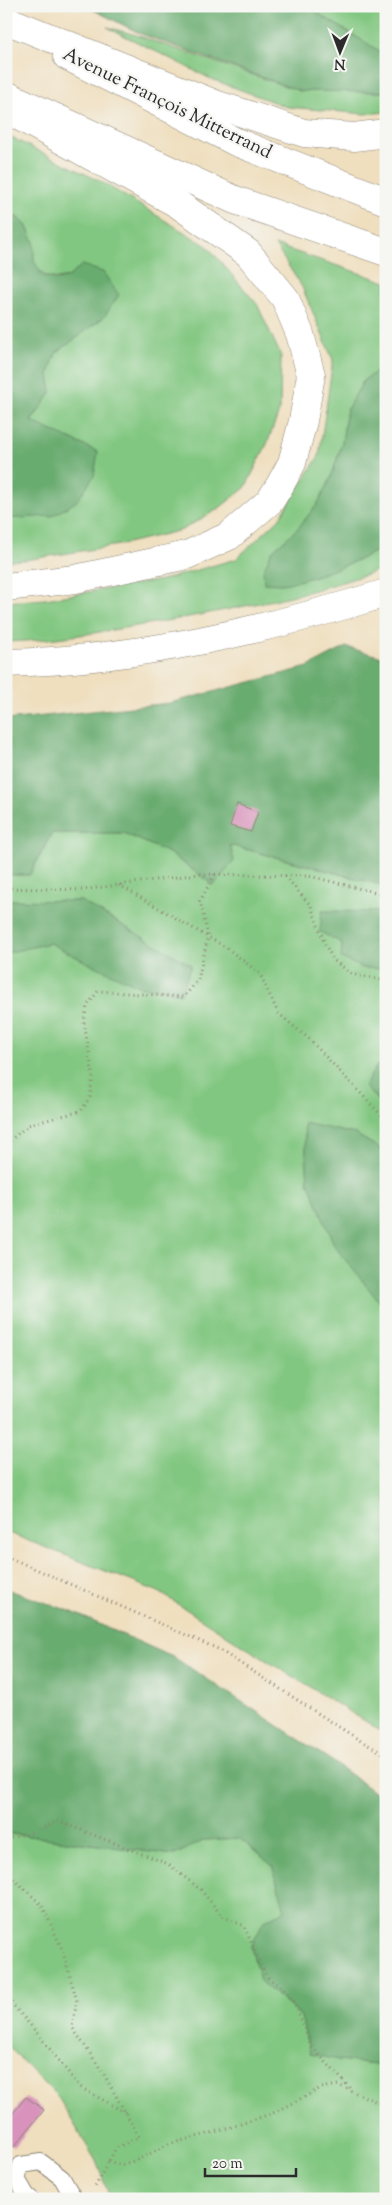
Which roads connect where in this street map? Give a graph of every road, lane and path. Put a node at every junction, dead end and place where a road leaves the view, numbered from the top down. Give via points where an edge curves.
1 (6, 20) edge
2 (6, 24) edge
3 (6, 95) edge
4 (6, 109) edge
5 (386, 133) edge
6 (386, 201) edge
7 (386, 252) edge
8 (6, 586) edge
9 (386, 593) edge
10 (6, 663) edge
11 (215, 874) junction
12 (285, 876) junction
13 (118, 885) junction
14 (6, 888) edge
15 (386, 895) edge
16 (208, 936) junction
17 (386, 981) edge
18 (386, 1120) edge
19 (6, 1144) edge
20 (6, 1556) edge
21 (386, 1755) edge
22 (6, 1839) edge
23 (6, 1872) edge
24 (6, 1983) edge
25 (350, 2088) junction
26 (386, 2106) edge
27 (128, 2114) junction
28 (108, 2162) junction
29 (93, 2191) dead end
30 (31, 2199) edge
31 (74, 2199) edge

1 - 5 main road via 215,104 304,133 354,137
2 - 6 main road, Avenue François Mitterrand via 236,142
3 - 7 main road via 234,200
4 - 8 main road via 178,204 248,253 285,298 300,334 311,375 294,454 280,486 270,500 229,536 187,555 76,579
9 - 10 main road via 254,630 149,651
11 - 12 path
11 - 13 path
11 - 16 path via 200,900
12 - 15 path via 309,876
12 - 17 path via 311,906 333,960 352,974
13 - 14 path via 82,890
13 - 16 path
16 - 18 path via 260,974 278,1013 309,1039
16 - 19 path via 198,980 184,997 98,991 86,1006 84,1022 93,1076 90,1097 81,1111 28,1124
20 - 21 path via 218,1649
22 - 25 path via 36,1832 58,1821 168,1864 201,1890 222,1916 244,1926 266,1976 284,1989 295,2003 311,2046
23 - 27 path via 42,1905 62,1949 77,2001 72,2027
24 - 27 path via 12,2004 80,2087
25 - 26 path
25 - 28 path via 338,2085 321,2088 273,2112 169,2144 137,2160 121,2165
27 - 28 path via 139,2137 116,2148
28 - 29 path
30 - 31 lane via 17,2179 21,2164 41,2162 62,2178

